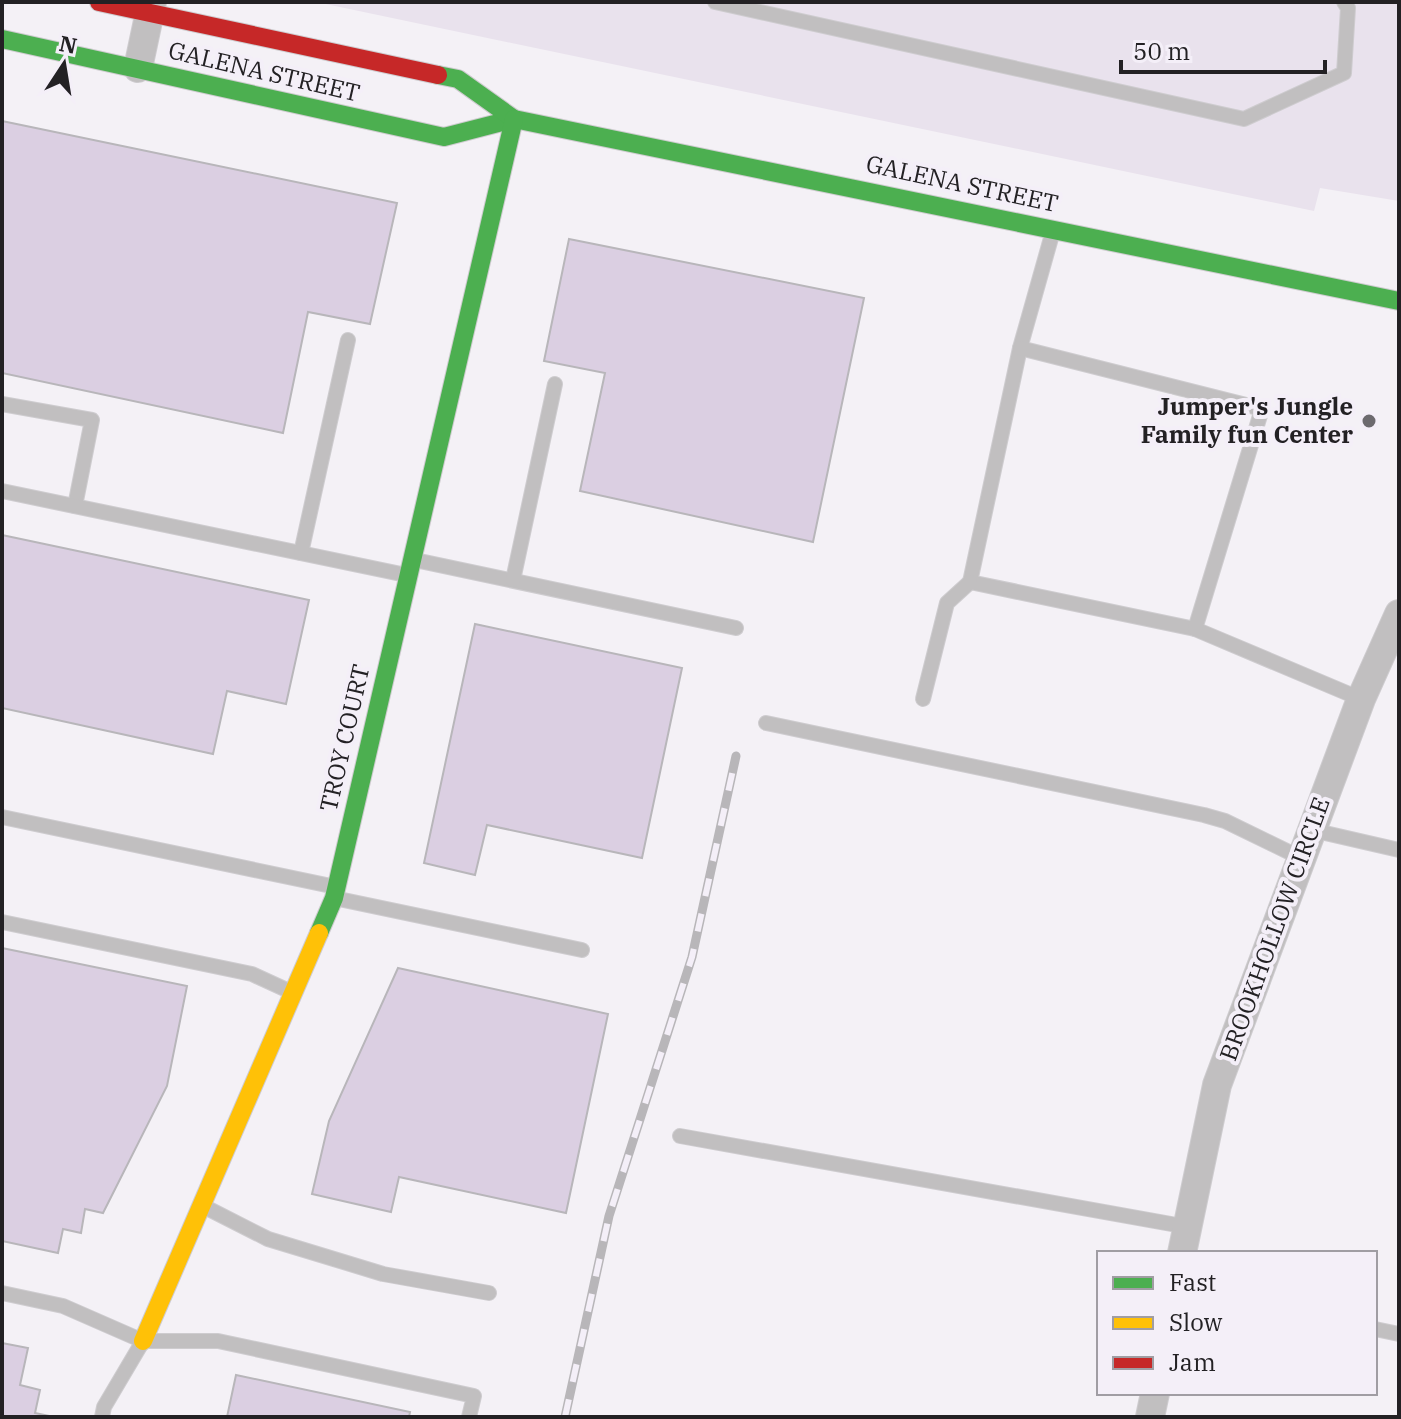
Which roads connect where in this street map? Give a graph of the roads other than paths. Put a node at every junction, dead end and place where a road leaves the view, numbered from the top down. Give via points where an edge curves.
1 (99, 2) edge
2 (715, 2) edge
3 (1350, 4) edge
4 (151, 8) edge
5 (2, 39) edge
6 (138, 68) junction
7 (514, 119) junction
8 (1054, 228) junction
9 (1399, 301) edge
10 (348, 340) dead end
11 (1020, 348) junction
12 (555, 384) dead end
13 (2, 404) edge
14 (2, 491) edge
15 (75, 506) junction
16 (301, 553) junction
17 (409, 567) junction
18 (513, 580) junction
19 (970, 582) junction
20 (1399, 614) edge
21 (736, 628) dead end
22 (1195, 629) junction
23 (923, 699) dead end
24 (1361, 699) junction
25 (766, 723) dead end
26 (2, 817) edge
27 (1312, 830) junction
28 (1399, 850) edge
29 (1301, 858) junction
30 (335, 893) junction
31 (2, 922) edge
32 (582, 950) dead end
33 (294, 993) junction
34 (680, 1136) dead end
35 (203, 1206) junction
36 (1185, 1240) edge
37 (2, 1293) edge
38 (489, 1293) dead end
39 (1377, 1329) edge
40 (1399, 1334) edge
41 (143, 1341) junction
42 (1155, 1395) edge
43 (102, 1417) edge
44 (469, 1417) edge
45 (1150, 1417) edge

1 - 4 street, GALENA STREET
2 - 3 lane via 1244,119 1344,73
4 - 6 street
4 - 7 street, GALENA STREET via 458,79
5 - 6 street, GALENA STREET
6 - 7 street, GALENA STREET via 444,137
7 - 8 street, GALENA STREET
7 - 17 street, TROY COURT
8 - 9 street, GALENA STREET
8 - 11 lane
10 - 16 lane
11 - 19 lane
11 - 22 lane via 1262,409
12 - 18 lane
13 - 15 lane via 92,420
14 - 15 lane
15 - 16 lane
16 - 17 lane
17 - 18 lane
17 - 30 street, TROY COURT
18 - 21 lane
19 - 22 lane
19 - 23 lane via 947,603
20 - 24 street, BROOKHOLLOW CIRCLE
22 - 24 lane
24 - 27 street, BROOKHOLLOW CIRCLE
25 - 29 lane via 1204,815
26 - 30 lane
27 - 28 lane
27 - 29 street, BROOKHOLLOW CIRCLE
29 - 36 street, BROOKHOLLOW CIRCLE via 1217,1085
30 - 32 lane
30 - 33 street, TROY COURT
31 - 33 lane via 252,974
33 - 35 street, TROY COURT
34 - 36 lane
35 - 38 lane via 268,1239 339,1261
35 - 41 street, TROY COURT
37 - 41 lane via 63,1306
39 - 40 lane
41 - 43 lane
41 - 44 lane via 218,1341 474,1396
42 - 45 street

